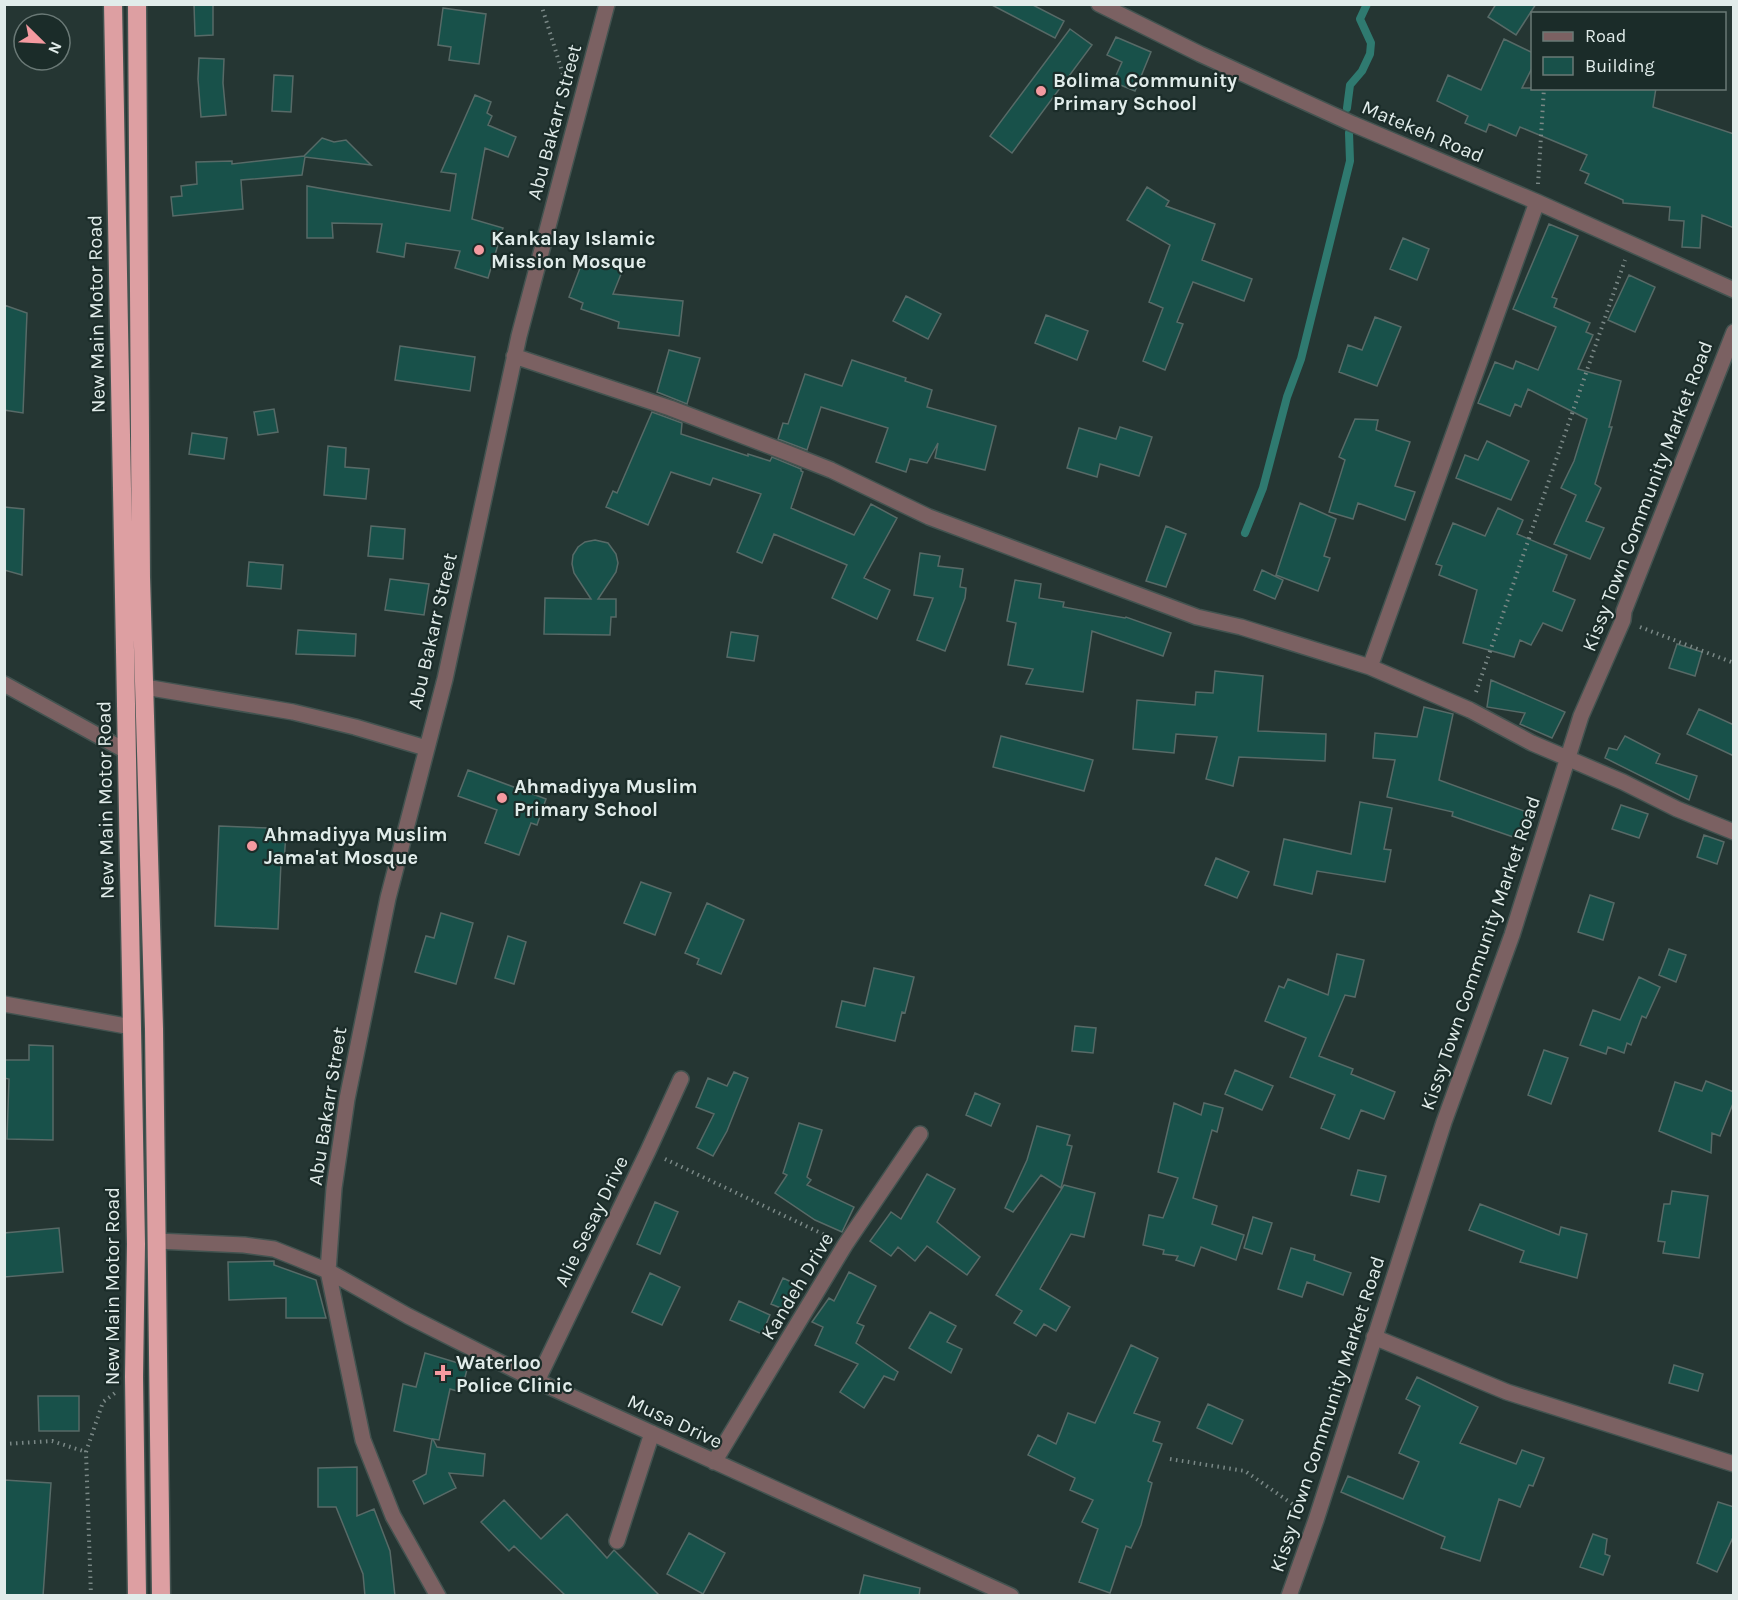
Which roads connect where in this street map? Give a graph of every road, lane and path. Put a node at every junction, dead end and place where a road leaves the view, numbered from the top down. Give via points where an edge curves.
1 (113, 4) edge
2 (137, 4) edge
3 (541, 4) edge
4 (607, 4) edge
5 (1099, 4) edge
6 (1544, 90) edge
7 (576, 116) junction
8 (1537, 202) junction
9 (1630, 244) junction
10 (1734, 290) edge
11 (1734, 332) edge
12 (514, 356) junction
13 (1623, 620) junction
14 (1734, 663) edge
15 (1370, 667) junction
16 (4, 684) edge
17 (145, 687) junction
18 (1470, 710) junction
19 (426, 748) junction
20 (126, 751) junction
21 (1568, 760) junction
22 (1734, 832) edge
23 (4, 1004) edge
24 (132, 1028) junction
25 (681, 1079) dead end
26 (920, 1134) dead end
27 (648, 1151) junction
28 (157, 1241) junction
29 (845, 1245) junction
30 (328, 1271) junction
31 (1374, 1337) junction
32 (134, 1377) junction
33 (537, 1381) junction
34 (652, 1433) junction
35 (4, 1444) edge
36 (86, 1452) junction
37 (1170, 1459) dead end
38 (714, 1462) junction
39 (1734, 1464) edge
40 (1316, 1520) junction
41 (618, 1541) dead end
42 (91, 1596) edge
43 (137, 1596) edge
44 (161, 1596) edge
45 (438, 1596) edge
46 (1011, 1596) edge
47 (1289, 1596) edge

1 - 20 highway, New Main Motor Road
2 - 17 highway
3 - 7 path
4 - 7 street, Abu Bakarr Street
5 - 8 street, Matekeh Road via 1353,124
6 - 8 path
7 - 12 street, Abu Bakarr Street
8 - 9 street, Matekeh Road
8 - 15 street
9 - 10 street, Matekeh Road
9 - 18 path
11 - 13 street, Kissy Town Community Market Road
12 - 15 street via 670,408 831,470 929,517 1186,613
12 - 19 street, Abu Bakarr Street via 446,679
13 - 14 path
13 - 21 street, Kissy Town Community Market Road via 1581,716
15 - 18 street
16 - 20 street
17 - 19 street via 292,712
17 - 28 highway
18 - 21 street
19 - 30 street, Abu Bakarr Street via 388,898 347,1099 333,1188
20 - 24 highway, New Main Motor Road
21 - 22 street
21 - 31 street, Kissy Town Community Market Road
23 - 24 street
24 - 32 highway, New Main Motor Road
25 - 27 street, Alie Sesay Drive
26 - 29 street, Kandeh Drive
27 - 29 path
27 - 33 street, Alie Sesay Drive
28 - 30 street, Musa Drive via 274,1249
28 - 44 highway
29 - 38 street, Kandeh Drive
30 - 33 street, Musa Drive
30 - 45 street, Abu Bakarr Street via 363,1440 393,1516
31 - 39 street via 1507,1392
31 - 40 street, Kissy Town Community Market Road
32 - 36 path via 103,1402
32 - 43 highway, New Main Motor Road
33 - 34 street, Musa Drive
34 - 38 street, Musa Drive
34 - 41 street
35 - 36 path via 52,1441
36 - 42 path
37 - 40 path via 1245,1472
38 - 46 street, Musa Drive
40 - 47 street, Kissy Town Community Market Road

